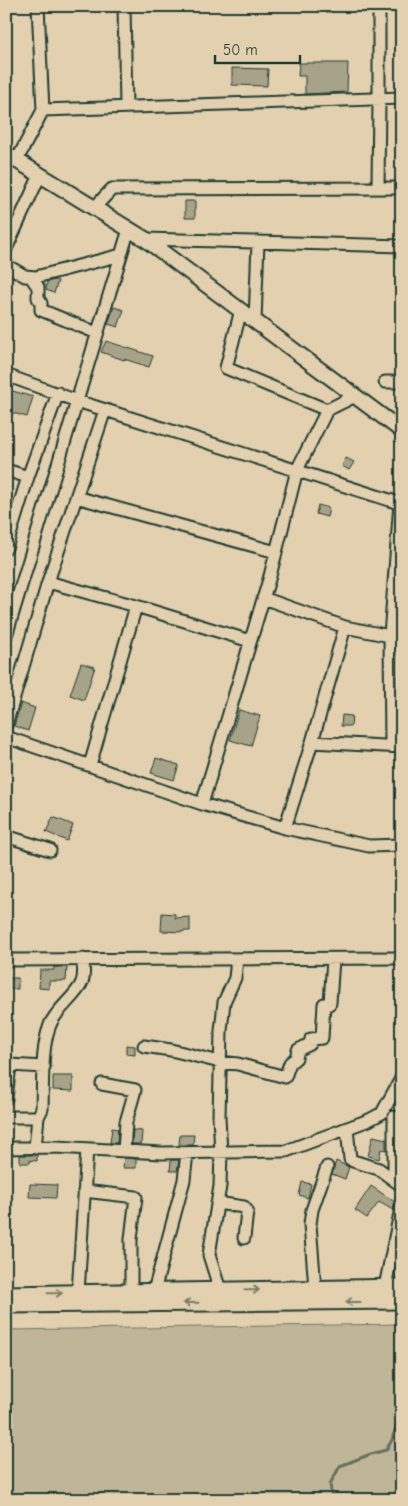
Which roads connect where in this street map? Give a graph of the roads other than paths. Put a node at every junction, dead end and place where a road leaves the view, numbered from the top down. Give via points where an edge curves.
1 (38, 6) edge
2 (124, 6) edge
3 (379, 6) edge
4 (379, 98) junction
5 (402, 98) edge
6 (126, 107) junction
7 (43, 110) junction
8 (12, 157) edge
9 (40, 175) junction
10 (378, 188) junction
11 (402, 188) edge
12 (94, 208) junction
13 (129, 229) junction
14 (145, 239) junction
15 (258, 242) junction
16 (402, 246) edge
17 (6, 248) edge
18 (122, 255) junction
19 (6, 264) edge
20 (32, 277) junction
21 (241, 310) junction
22 (255, 321) junction
23 (98, 333) junction
24 (6, 375) edge
25 (385, 382) dead end
26 (402, 382) edge
27 (58, 393) junction
28 (355, 396) junction
29 (77, 402) junction
30 (106, 410) junction
31 (327, 410) junction
32 (402, 431) edge
33 (6, 470) edge
34 (297, 470) junction
35 (28, 477) junction
36 (76, 497) junction
37 (401, 504) edge
38 (6, 548) edge
39 (276, 552) junction
40 (48, 582) junction
41 (263, 598) junction
42 (136, 606) junction
43 (345, 627) junction
44 (6, 636) edge
45 (390, 636) junction
46 (250, 642) junction
47 (6, 724) edge
48 (6, 737) edge
49 (312, 742) junction
50 (396, 746) edge
51 (90, 765) junction
52 (202, 804) junction
53 (284, 828) junction
54 (6, 836) edge
55 (402, 845) edge
56 (50, 850) dead end
57 (402, 958) edge
58 (83, 959) junction
59 (237, 959) junction
60 (333, 959) junction
61 (6, 960) edge
62 (144, 1046) dead end
63 (220, 1062) junction
64 (44, 1067) junction
65 (402, 1077) edge
66 (102, 1084) dead end
67 (6, 1098) edge
68 (6, 1117) edge
69 (38, 1117) junction
70 (394, 1117) dead end
71 (347, 1128) junction
72 (6, 1148) edge
73 (35, 1148) junction
74 (87, 1149) junction
75 (124, 1151) junction
76 (221, 1152) junction
77 (187, 1153) junction
78 (328, 1167) dead end
79 (398, 1182) edge
80 (84, 1191) junction
81 (217, 1203) junction
82 (402, 1203) edge
83 (244, 1238) dead end
84 (385, 1287) junction
85 (402, 1287) edge
86 (315, 1288) junction
87 (220, 1290) junction
88 (154, 1291) junction
89 (131, 1292) junction
90 (78, 1293) junction
91 (6, 1294) edge
92 (402, 1302) edge
93 (6, 1305) edge

1 - 7 street
2 - 6 street
3 - 4 street
4 - 5 street
4 - 6 street
4 - 10 street
6 - 7 street
7 - 8 street
8 - 9 street
9 - 12 street
9 - 17 street
10 - 11 street
10 - 12 street via 112,189
12 - 13 street
13 - 14 street
13 - 18 street
14 - 15 street
14 - 21 street
15 - 16 street
15 - 22 street
18 - 20 street
18 - 23 street
19 - 20 street
20 - 23 street via 38,287 41,310
21 - 22 street
21 - 31 street via 226,368
22 - 28 street
23 - 29 street
24 - 27 street
25 - 26 street
27 - 29 street
27 - 35 street
28 - 31 street
28 - 32 street
29 - 30 street
29 - 44 street
30 - 34 street
30 - 36 street
31 - 34 street
33 - 35 street
34 - 37 street
34 - 39 street
35 - 38 street
36 - 39 street
36 - 40 street
37 - 45 street
39 - 41 street
40 - 42 street
40 - 47 street
41 - 43 street
41 - 46 street
42 - 46 street
42 - 51 street
43 - 45 street
43 - 49 street
45 - 50 street
46 - 52 street
48 - 51 street
49 - 50 street
49 - 53 street
51 - 52 street
52 - 53 street
53 - 55 street via 369,846
54 - 56 street
57 - 60 street
58 - 59 street
58 - 61 street
58 - 64 street via 82,984 50,1024
59 - 60 street
59 - 63 street via 235,978 224,1002
60 - 63 street via 330,1003 324,1004 322,1038 311,1038 310,1044 298,1050 287,1076
62 - 63 street
63 - 76 street
64 - 67 street via 10,1065
64 - 69 street via 42,1109
65 - 71 street via 382,1113
66 - 75 street via 135,1090 126,1122
68 - 69 street
69 - 73 street
70 - 79 street
71 - 76 street via 286,1151
71 - 79 street via 350,1159 379,1169
72 - 73 street
73 - 74 street
74 - 75 street
74 - 80 street
75 - 77 street
76 - 77 street
76 - 81 street
77 - 88 street via 184,1180
78 - 86 street via 310,1224
80 - 89 street via 136,1197 131,1238
80 - 90 street
81 - 83 street via 246,1208
81 - 87 street via 209,1255
82 - 84 street
84 - 85 main road
84 - 86 main road
87 -> 86 main road
87 - 88 main road
88 - 89 main road
89 - 90 main road
91 -> 90 main road
92 -> 93 main road

